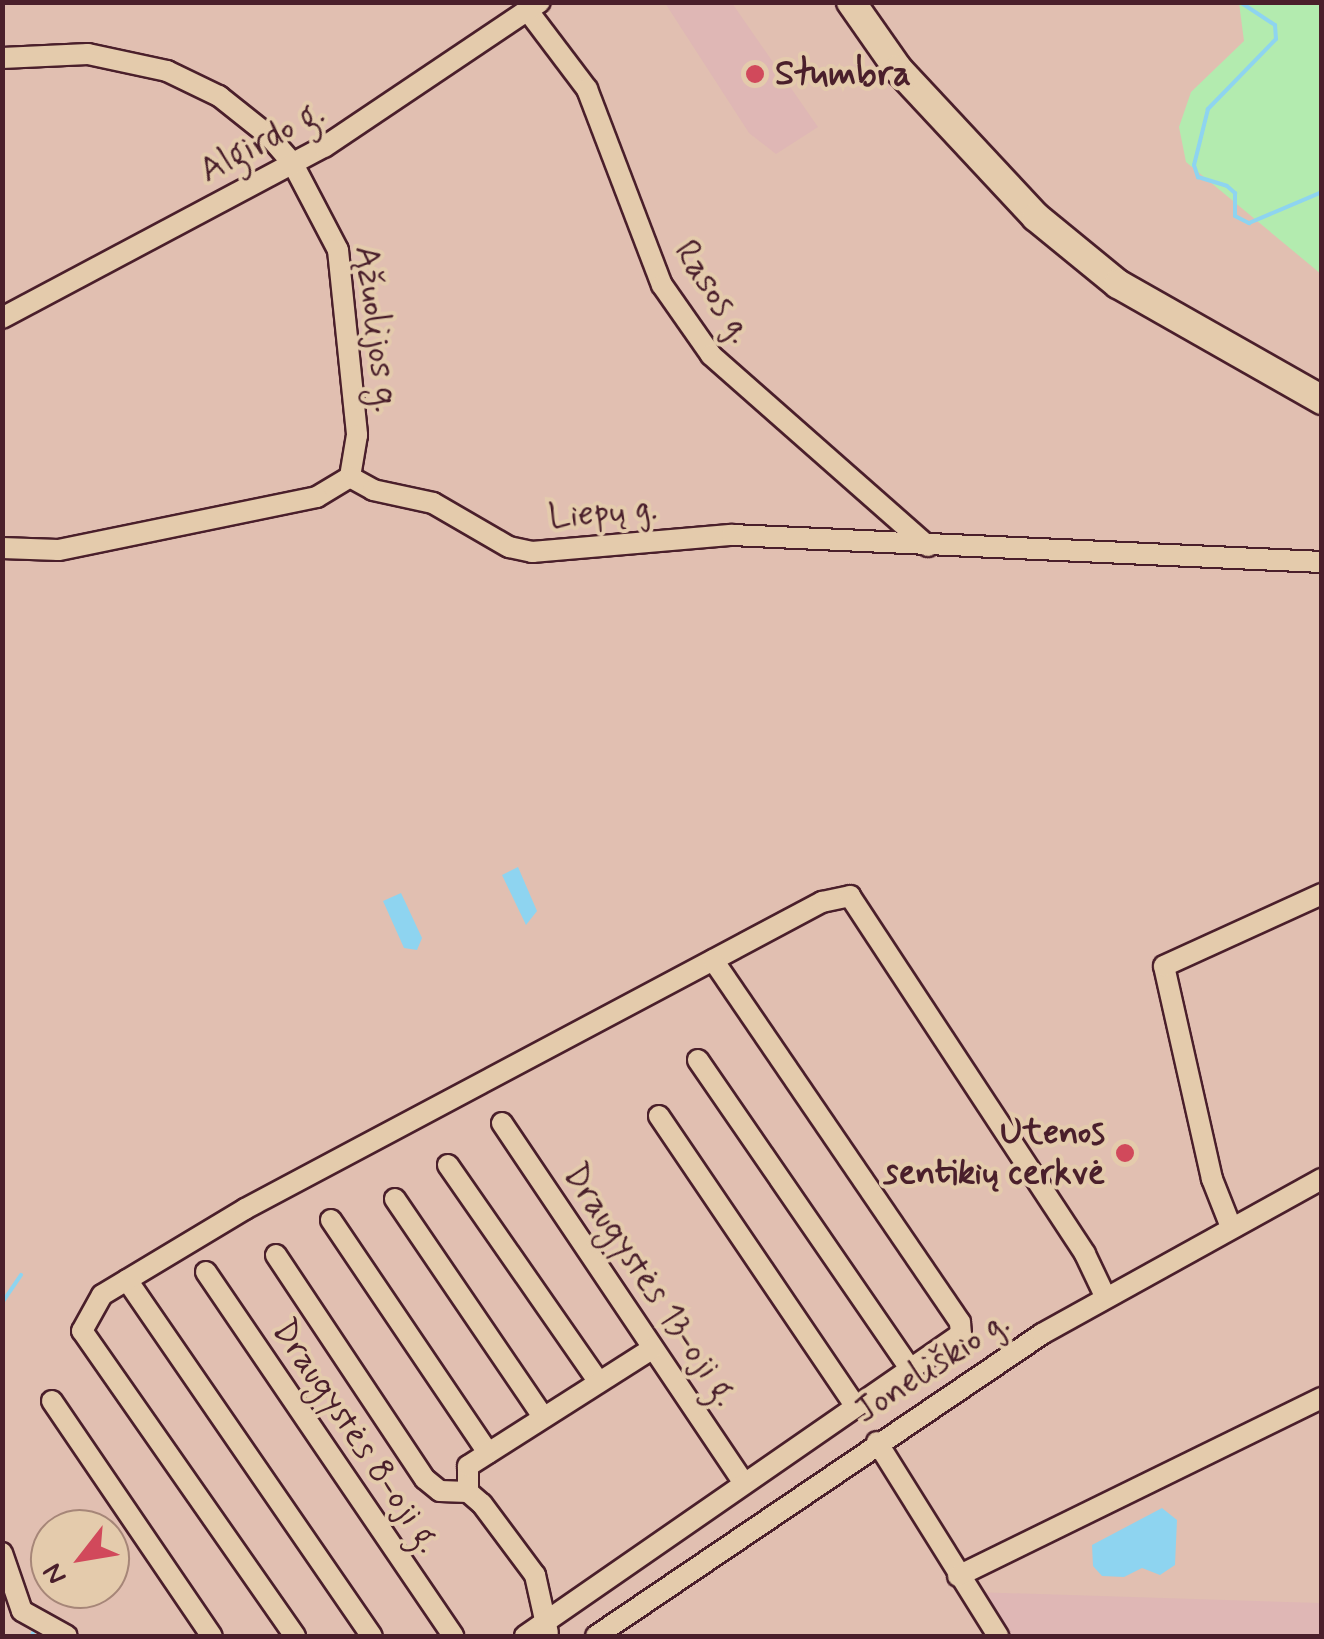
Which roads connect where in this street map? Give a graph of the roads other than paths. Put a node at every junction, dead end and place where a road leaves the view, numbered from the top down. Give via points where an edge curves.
1 (852, 2) edge
2 (534, 7) edge
3 (2, 58) edge
4 (293, 164) junction
5 (2, 318) edge
6 (1322, 400) edge
7 (350, 477) junction
8 (928, 546) junction
9 (2, 548) edge
10 (1322, 562) edge
11 (1322, 894) edge
12 (713, 960) junction
13 (698, 1060) dead end
14 (660, 1116) dead end
15 (502, 1123) dead end
16 (448, 1165) dead end
17 (1322, 1179) edge
18 (395, 1199) dead end
19 (331, 1220) dead end
20 (1231, 1227) junction
21 (276, 1255) dead end
22 (206, 1272) dead end
23 (127, 1280) junction
24 (1105, 1296) junction
25 (653, 1348) junction
26 (910, 1369) junction
27 (598, 1381) junction
28 (52, 1401) dead end
29 (855, 1406) junction
30 (1318, 1406) edge
31 (542, 1415) junction
32 (877, 1442) junction
33 (488, 1453) junction
34 (744, 1482) junction
35 (468, 1492) junction
36 (2, 1553) edge
37 (958, 1576) junction
38 (547, 1628) edge
39 (67, 1636) edge
40 (212, 1636) edge
41 (296, 1636) edge
42 (372, 1636) edge
43 (453, 1636) edge
44 (525, 1636) edge
45 (596, 1636) edge
46 (998, 1636) edge

1 - 6 highway via 898,69 1036,217 1148,303
2 - 4 street, Algirdo g.
2 - 8 street, Rasos g. via 586,89 662,285 711,355
3 - 4 street, Ąžuolijos g. via 88,54 166,71 243,112
4 - 5 street, Algirdo g.
4 - 7 street, Ąžuolijos g. via 331,232 342,270 357,436
7 - 8 street, Liepų g. via 373,490 433,503 509,547 532,552 732,535
7 - 9 street via 317,497 58,550
8 - 10 street, Liepų g.
11 - 20 street via 1164,966 1212,1179
12 - 23 street via 245,1209
12 - 24 street via 822,902 850,896 1085,1254
12 - 26 street via 960,1322 961,1334
13 - 26 street
14 - 29 street
15 - 25 street, Draugystės 13-oji g.
16 - 27 street
17 - 20 street, Joneliškio g.
18 - 31 street
19 - 33 street
20 - 24 street, Joneliškio g.
21 - 35 street via 425,1479 440,1492
22 - 43 street, Draugystės 8-oji g.
23 - 41 street via 102,1295 82,1331
23 - 42 street
24 - 32 street, Joneliškio g.
25 - 27 street
25 - 34 street, Draugystės 13-oji g.
26 - 29 street
27 - 31 street
28 - 40 street
29 - 34 street
30 - 37 street
31 - 33 street
32 - 37 street
32 - 45 street, Joneliškio g.
33 - 35 street via 468,1466
34 - 38 street
35 - 38 street via 534,1576
36 - 39 street via 22,1611
37 - 46 street
38 - 44 street

